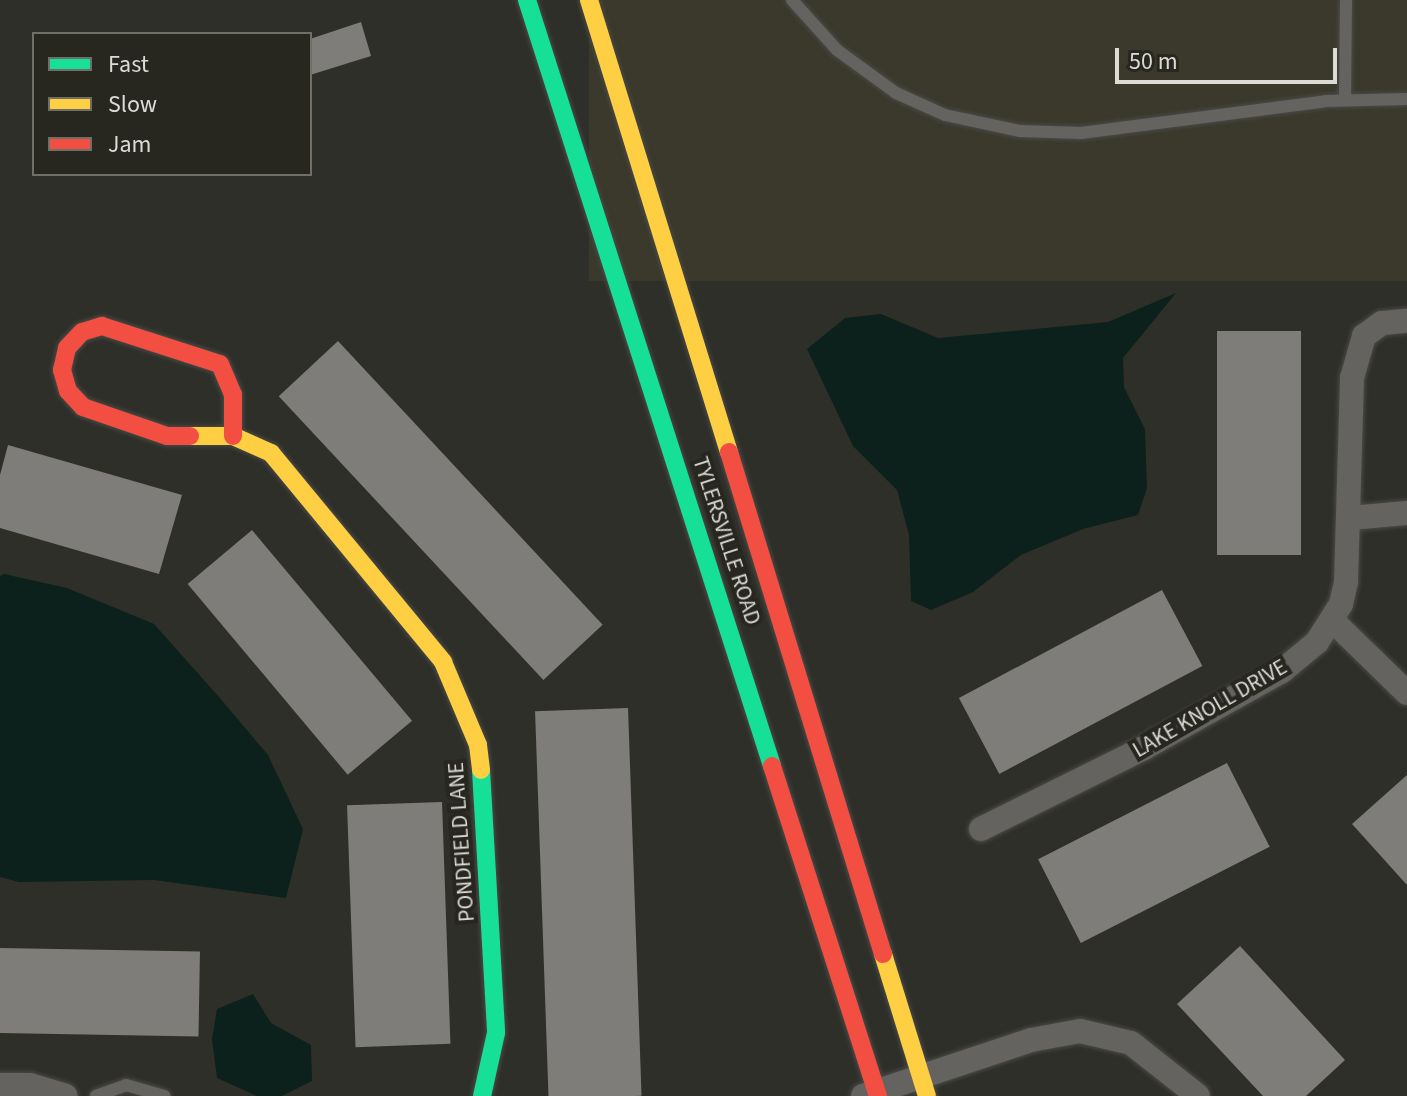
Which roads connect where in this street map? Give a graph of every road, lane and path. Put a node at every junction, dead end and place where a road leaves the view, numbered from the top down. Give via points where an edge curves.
1 (527, 0) edge
2 (589, 0) edge
3 (792, 0) edge
4 (1346, 0) edge
5 (1345, 99) junction
6 (1407, 99) edge
7 (1407, 321) edge
8 (233, 436) junction
9 (1407, 513) edge
10 (1350, 518) junction
11 (1333, 621) junction
12 (1407, 693) edge
13 (981, 829) dead end
14 (0, 1085) edge
15 (924, 1086) edge
16 (872, 1095) edge
17 (65, 1096) edge
18 (96, 1096) edge
19 (164, 1096) edge
20 (482, 1096) edge
21 (1198, 1096) edge

1 - 16 main road, TYLERSVILLE ROAD
2 - 15 main road, TYLERSVILLE ROAD
3 - 5 lane via 837,50 896,93 973,123 1081,133
4 - 5 lane
5 - 6 lane
7 - 10 street, LAKE KNOLL DRIVE via 1382,323 1364,336 1352,378
8 - 8 main road, PONDFIELD LANE via 233,394 220,364 102,326 82,332 67,348 65,380 83,407 167,436
8 - 20 main road, PONDFIELD LANE via 254,443 287,469 417,627 464,702 478,745 491,877 496,1033
9 - 10 street
10 - 11 street, LAKE KNOLL DRIVE via 1346,582
11 - 12 street
11 - 13 street, LAKE KNOLL DRIVE via 1282,671 1144,748
14 - 17 street via 30,1085
15 - 16 street
15 - 21 street via 1031,1040 1080,1031 1131,1043
18 - 19 lane via 126,1085

